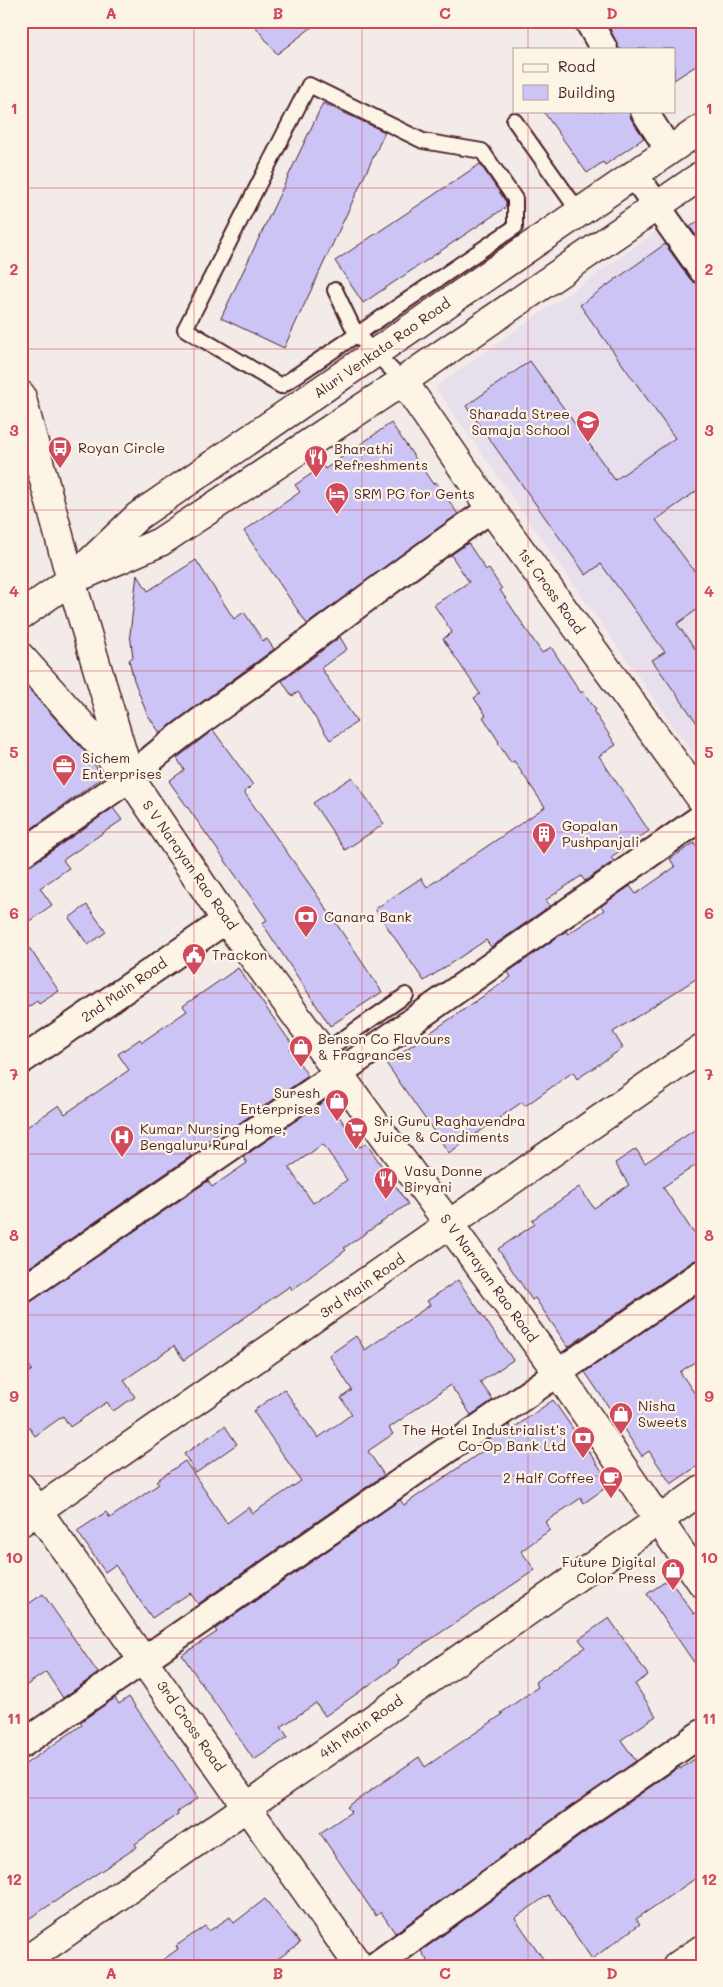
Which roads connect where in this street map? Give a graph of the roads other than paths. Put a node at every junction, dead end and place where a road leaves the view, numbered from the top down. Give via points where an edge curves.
1 (588, 21) edge
2 (603, 48) edge
3 (645, 112) edge
4 (514, 120) dead end
5 (702, 128) edge
6 (669, 150) junction
7 (634, 174) junction
8 (702, 175) edge
9 (657, 206) junction
10 (579, 212) junction
11 (702, 270) edge
12 (335, 290) dead end
13 (366, 343) junction
14 (403, 381) junction
15 (21, 395) edge
16 (491, 508) junction
17 (71, 580) junction
18 (21, 615) edge
19 (21, 657) edge
20 (130, 778) junction
21 (702, 800) edge
22 (702, 817) edge
23 (21, 854) edge
24 (226, 920) junction
25 (406, 995) dead end
26 (702, 1048) edge
27 (21, 1061) edge
28 (331, 1062) junction
29 (450, 1224) junction
30 (702, 1273) edge
31 (21, 1291) edge
32 (558, 1373) junction
33 (21, 1487) edge
34 (702, 1490) edge
35 (30, 1516) edge
36 (658, 1520) junction
37 (702, 1584) edge
38 (144, 1660) junction
39 (702, 1733) edge
40 (21, 1745) edge
41 (247, 1806) junction
42 (702, 1949) edge
43 (21, 1964) edge
44 (359, 1966) edge
45 (375, 1966) edge
46 (678, 1966) edge

1 - 2 street
3 - 6 street
4 - 10 lane
5 - 6 main road, Aluri Venkata Rao Road
6 - 7 main road, Aluri Venkata Rao Road
7 - 9 street
7 - 10 main road, Aluri Venkata Rao Road
8 - 9 main road, Aluri Venkata Rao Road
9 - 11 street
9 - 14 main road, Aluri Venkata Rao Road
10 - 13 main road, Aluri Venkata Rao Road
12 - 13 lane
13 - 13 lane via 450,272 515,227 515,199 482,151 423,141 309,85 185,330 281,386
13 - 14 lane
13 - 17 main road, Aluri Venkata Rao Road via 138,516
14 - 16 main road, 1st Cross Road
14 - 17 main road, Aluri Venkata Rao Road via 160,542
15 - 17 main road, S V Narayan Rao Road
16 - 20 street
16 - 21 main road, 1st Cross Road
17 - 18 main road, Aluri Venkata Rao Road
17 - 20 main road, S V Narayan Rao Road
19 - 20 main road
20 - 23 street
20 - 24 main road, S V Narayan Rao Road
22 - 28 street
24 - 27 street, 2nd Main Road
24 - 28 main road, S V Narayan Rao Road
25 - 28 lane
26 - 29 main road, 3rd Main Road
28 - 29 main road, S V Narayan Rao Road
28 - 31 street
29 - 32 main road, S V Narayan Rao Road
29 - 35 main road, 3rd Main Road
30 - 32 street
32 - 36 main road, S V Narayan Rao Road
32 - 38 street
33 - 35 main road, 3rd Cross Road
34 - 36 main road, 4th Main Road
35 - 38 main road, 3rd Cross Road
36 - 37 main road, S V Narayan Rao Road
36 - 41 main road, 4th Main Road
38 - 40 street
38 - 41 main road, 3rd Cross Road
39 - 45 street
41 - 43 main road, 4th Main Road
41 - 44 main road, 3rd Cross Road
42 - 46 main road

